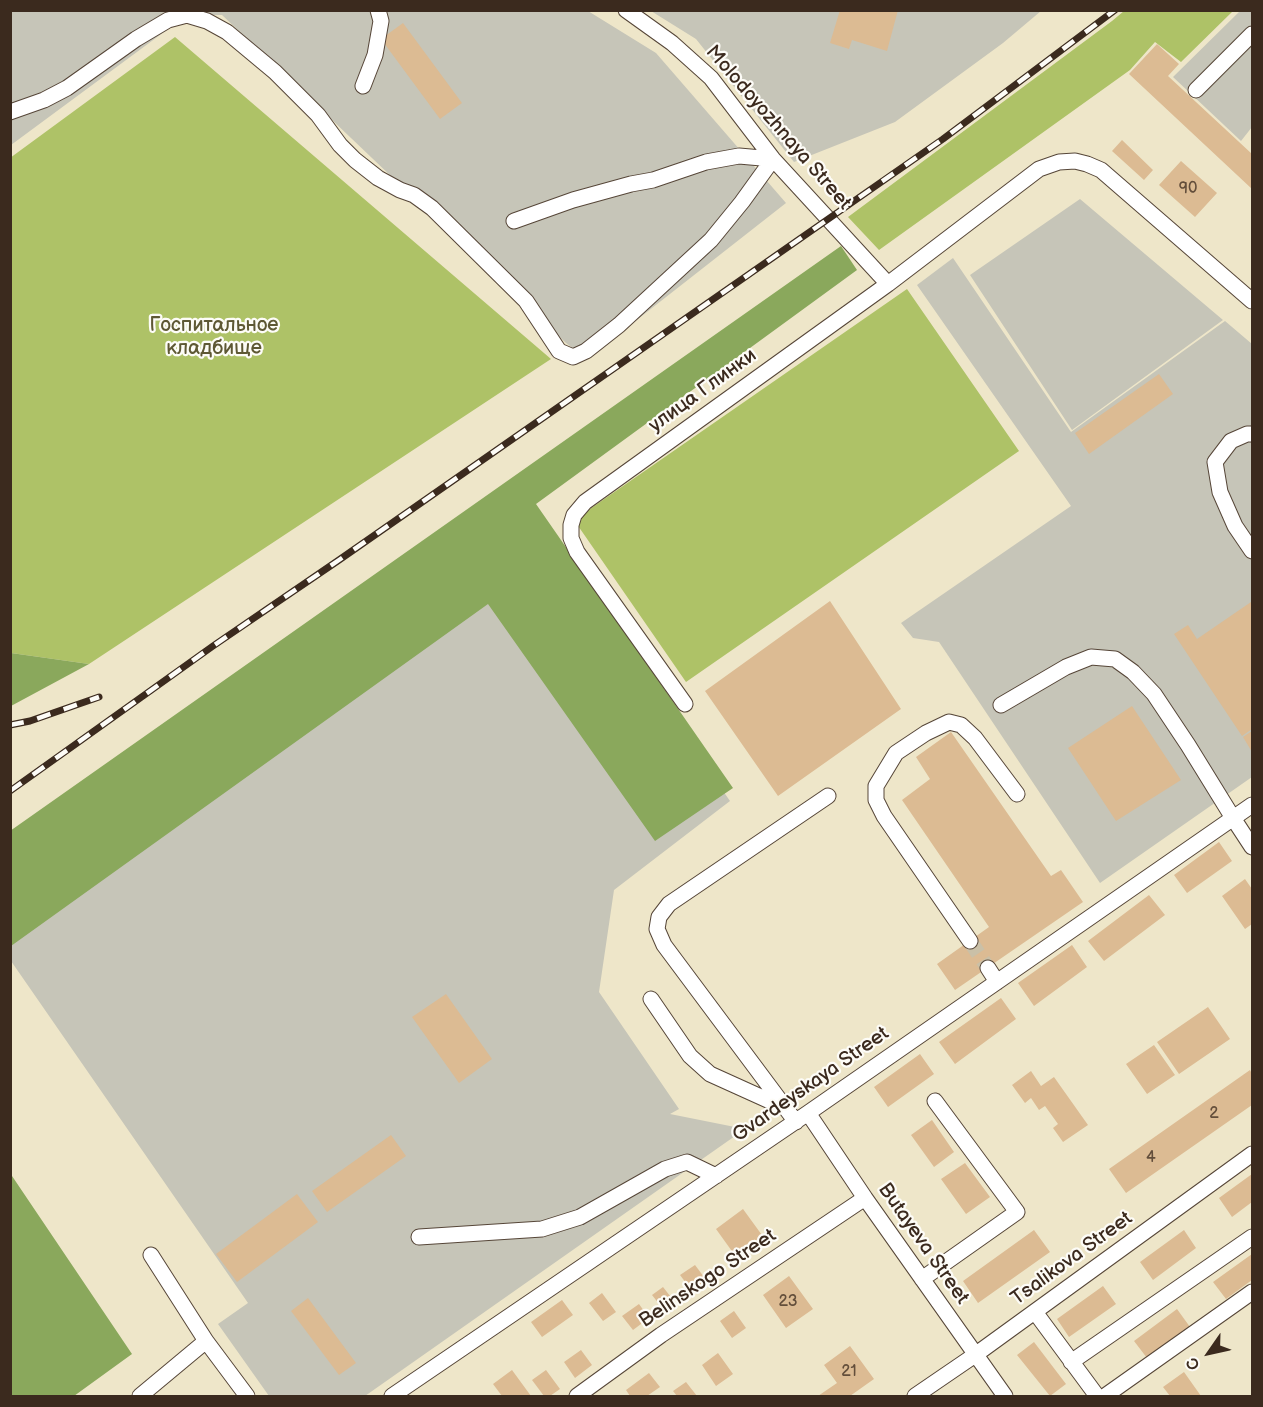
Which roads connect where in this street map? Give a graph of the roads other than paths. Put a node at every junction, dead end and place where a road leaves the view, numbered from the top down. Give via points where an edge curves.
1 (378, 10) edge
2 (626, 10) edge
3 (1252, 34) edge
4 (363, 86) dead end
5 (1196, 90) dead end
6 (10, 111) edge
7 (773, 159) junction
8 (514, 221) dead end
9 (888, 284) junction
10 (1252, 301) edge
11 (1252, 434) edge
12 (1252, 551) edge
13 (685, 704) dead end
14 (1001, 705) dead end
15 (1017, 794) dead end
16 (828, 796) dead end
17 (1252, 805) edge
18 (1233, 818) junction
19 (1252, 847) edge
20 (970, 941) tunnel mouth
21 (988, 968) tunnel mouth
22 (997, 982) junction
23 (651, 999) dead end
24 (934, 1101) dead end
25 (786, 1108) junction
26 (802, 1118) junction
27 (1252, 1154) edge
28 (716, 1176) junction
29 (865, 1198) junction
30 (418, 1237) dead end
31 (1252, 1237) edge
32 (152, 1254) dead end
33 (922, 1279) junction
34 (1252, 1292) edge
35 (1035, 1312) junction
36 (206, 1341) junction
37 (975, 1355) junction
38 (1071, 1362) junction
39 (140, 1396) edge
40 (247, 1396) edge
41 (392, 1396) edge
42 (576, 1396) edge
43 (915, 1396) edge
44 (1005, 1396) edge
45 (1097, 1396) edge
46 (1105, 1396) edge

1 - 4 street via 381,21 375,55
2 - 7 street, Molodoyozhnaya Street via 711,78
3 - 5 street
6 - 7 street via 67,88 168,20 187,15 207,21 227,32 275,72 355,160 378,178 432,208 526,301 559,351 573,357 619,325 711,240
7 - 8 street via 739,156 706,162
7 - 9 street, Molodoyozhnaya Street
9 - 10 street, улица Глинки via 1039,169 1075,161 1101,171
9 - 13 street, улица Глинки via 585,502 574,515 571,538 577,552
11 - 12 street via 1231,441 1215,462 1220,492 1235,526
14 - 18 street via 1066,667 1091,657 1115,659 1154,694
15 - 20 street via 975,738 961,725 949,722 897,753 876,786 876,800 884,816
16 - 25 street, Butayeva Street via 669,904 659,917 657,929 664,945
17 - 18 street, Gvardeyskaya Street
18 - 19 street
18 - 22 street, Gvardeyskaya Street
21 - 22 street
22 - 26 street, Gvardeyskaya Street
23 - 25 street via 690,1056 710,1074
24 - 33 street via 1017,1212
25 - 26 street, Butayeva Street
26 - 28 street, Gvardeyskaya Street
26 - 29 street, Butayeva Street
27 - 35 street, Tsalikova Street
28 - 30 street via 687,1162 665,1169 580,1217 542,1229
28 - 41 street, Gvardeyskaya Street
29 - 33 street, Butayeva Street
29 - 42 street, Belinskogo Street
31 - 38 street
32 - 36 street
33 - 37 street, Butayeva Street
34 - 46 street
35 - 37 street, Tsalikova Street
35 - 38 street
36 - 39 street
36 - 40 street
37 - 43 street, Tsalikova Street
37 - 44 street, Butayeva Street
38 - 45 street

